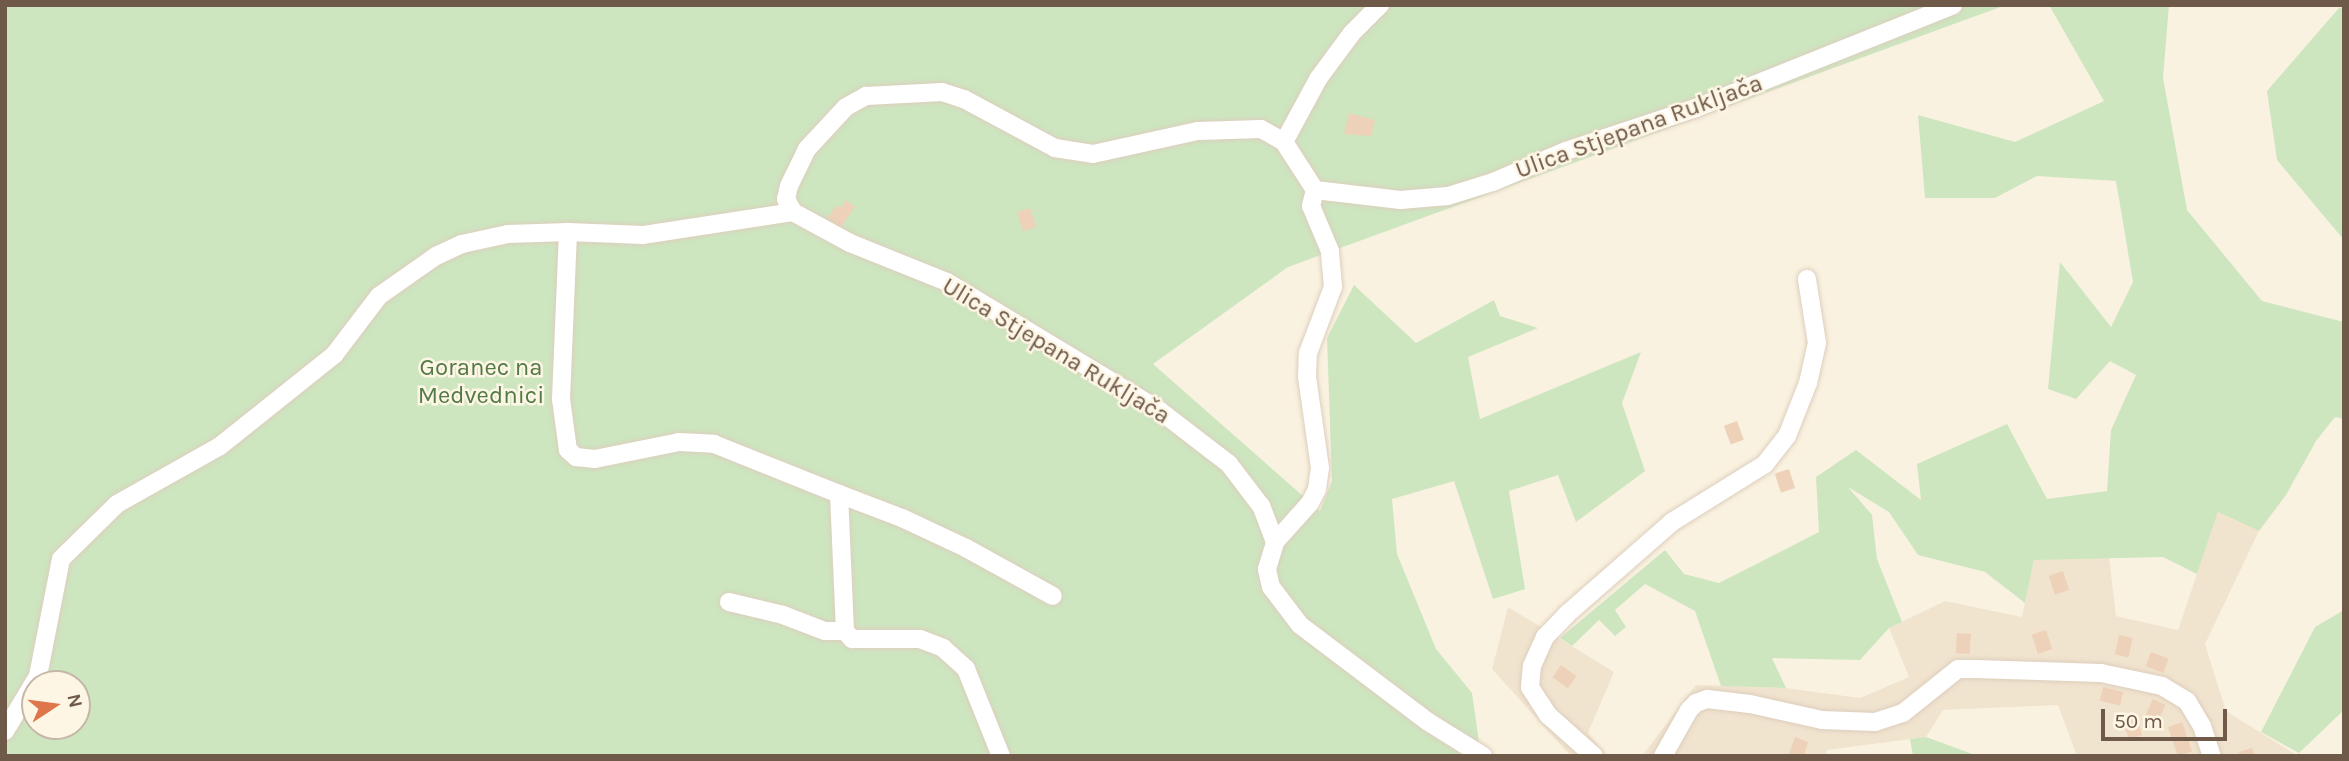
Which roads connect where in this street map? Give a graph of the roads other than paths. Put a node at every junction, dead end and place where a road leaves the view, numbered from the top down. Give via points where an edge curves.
1 (1380, 5) edge
2 (1953, 5) edge
3 (1284, 142) junction
4 (1315, 190) junction
5 (793, 212) junction
6 (568, 232) junction
7 (1807, 279) dead end
8 (839, 494) junction
9 (1275, 542) junction
10 (1053, 596) dead end
11 (729, 602) dead end
12 (845, 631) junction
13 (5, 731) edge
14 (1001, 756) edge
15 (1483, 756) edge
16 (1594, 756) edge
17 (1663, 756) edge
18 (2213, 756) edge

1 - 3 street via 1318,79
2 - 4 street, Ulica Stjepana Rukljača via 1696,108 1566,150 1448,196 1400,200
3 - 4 street
3 - 5 street via 1261,129 1198,131 1093,154 1055,148 942,92 866,96 846,107 807,149 786,199
4 - 9 street via 1311,206 1330,251 1333,287 1308,353 1320,468 1310,503
5 - 6 street via 643,235
5 - 9 street, Ulica Stjepana Rukljača via 850,243 947,282 1159,410 1229,464 1261,506
6 - 8 street via 561,399 568,450 576,457 595,459 679,442 714,444
6 - 13 street via 508,234 462,244 436,256 379,296 334,355 220,446 117,504 61,559 38,676
7 - 16 street via 1817,343 1808,383 1787,436 1765,464 1672,522 1567,614 1545,637 1532,666 1530,687 1548,715
8 - 10 street via 966,548
8 - 12 street
9 - 15 street via 1267,569 1271,587 1300,625 1427,721
11 - 12 street via 825,631
12 - 14 street via 852,639 920,639 943,649 966,669
17 - 18 street via 1689,710 1707,699 1822,720 1875,722 1903,713 1958,669 1976,668 2101,673 2162,686 2187,701

